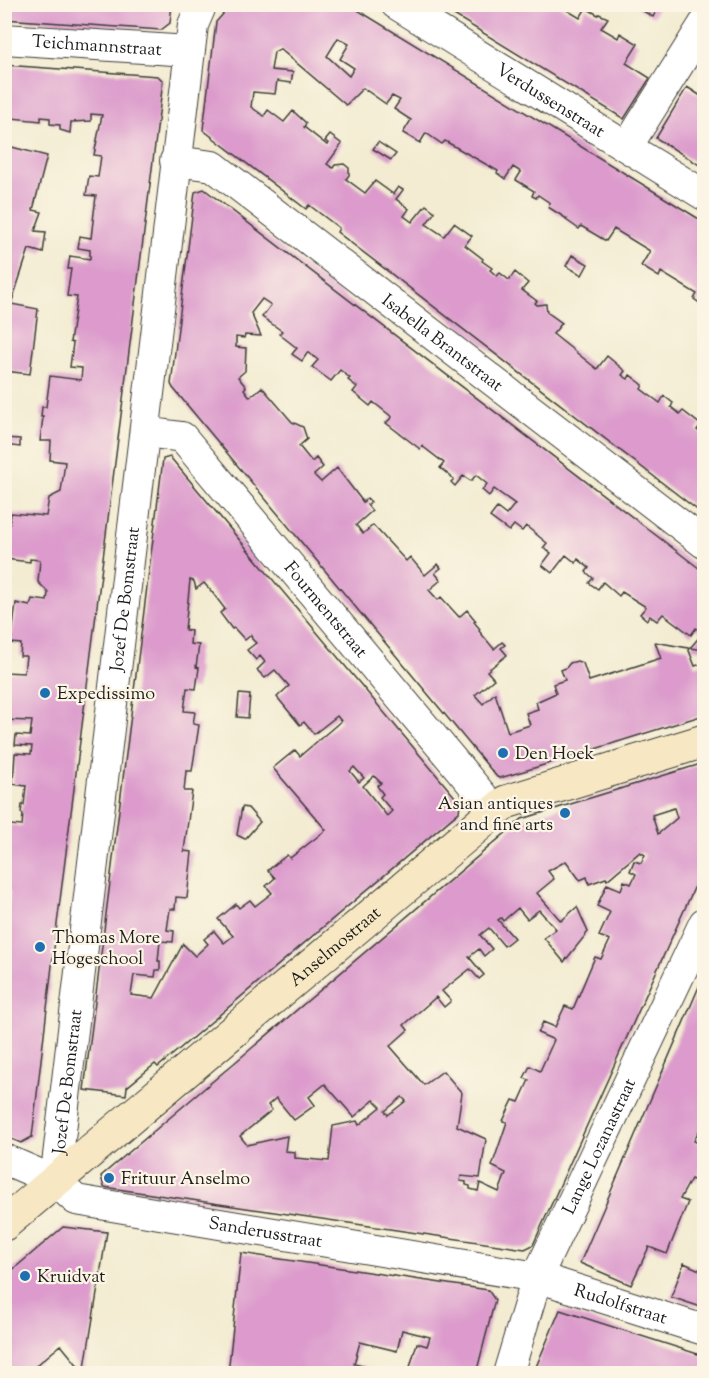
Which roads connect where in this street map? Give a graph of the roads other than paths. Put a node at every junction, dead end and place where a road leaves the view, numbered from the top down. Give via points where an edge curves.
1 (202, 4) edge
2 (396, 4) edge
3 (705, 24) edge
4 (4, 39) edge
5 (189, 51) junction
6 (627, 147) junction
7 (175, 161) junction
8 (705, 195) edge
9 (145, 432) junction
10 (705, 543) edge
11 (705, 741) edge
12 (495, 811) junction
13 (704, 925) edge
14 (4, 1159) edge
15 (55, 1181) junction
16 (4, 1224) edge
17 (537, 1277) junction
18 (705, 1330) edge
19 (508, 1374) edge

1 - 5 street, Jozef De Bomstraat via 193,25
2 - 6 street, Verdussenstraat
3 - 6 street
4 - 5 street, Teichmannstraat
5 - 7 street, Jozef De Bomstraat
6 - 8 street, Verdussenstraat
7 - 9 street, Jozef De Bomstraat
7 - 10 street, Isabella Brantstraat via 213,166
9 - 12 street, Fourmentstraat via 182,437
9 - 15 street, Jozef De Bomstraat
11 - 12 street, Anselmostraat via 506,802
12 - 15 street, Anselmostraat
13 - 17 street, Lange Lozanastraat
14 - 15 street, Sanderusstraat
15 - 16 street, Anselmostraat
15 - 17 street, Sanderusstraat via 76,1200
17 - 18 street, Rudolfstraat
17 - 19 street, Lange Lozanastraat

